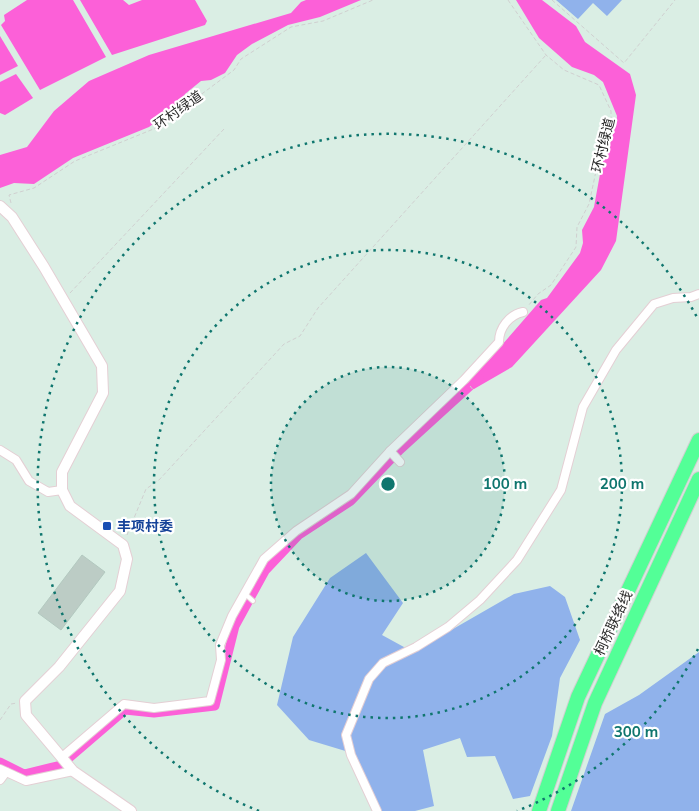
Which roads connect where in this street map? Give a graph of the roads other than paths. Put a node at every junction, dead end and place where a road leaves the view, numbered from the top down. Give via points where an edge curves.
1 (0, 206) edge
2 (699, 294) edge
3 (523, 312) road end
4 (699, 440) edge
5 (0, 450) edge
6 (699, 479) edge
7 (62, 490) junction
8 (244, 593) junction
9 (253, 601) dead end
10 (62, 757) junction
11 (3, 771) edge
12 (73, 772) junction
13 (0, 780) edge
14 (130, 811) edge
15 (377, 811) edge
16 (539, 811) edge
17 (558, 811) edge

1 - 7 street via 12,217 102,366 104,392 62,472
2 - 15 street via 654,304 616,350 583,407 561,490 517,560 480,600 448,627 383,663 369,679 346,735 351,755
3 - 8 street via 514,314 499,331 499,342 395,456 351,494 296,531 264,559
4 - 16 highway, 柯桥联络线 via 578,697
5 - 7 street via 16,460 29,481 48,492
6 - 17 highway, 柯桥联络线 via 595,703
7 - 10 street via 70,506 123,545 127,560 120,591 59,667 25,702 26,715
8 - 9 lane
8 - 10 street via 220,645 221,660 210,701 154,708 124,704
10 - 12 street
11 - 12 street via 26,781
11 - 13 street
12 - 14 street

